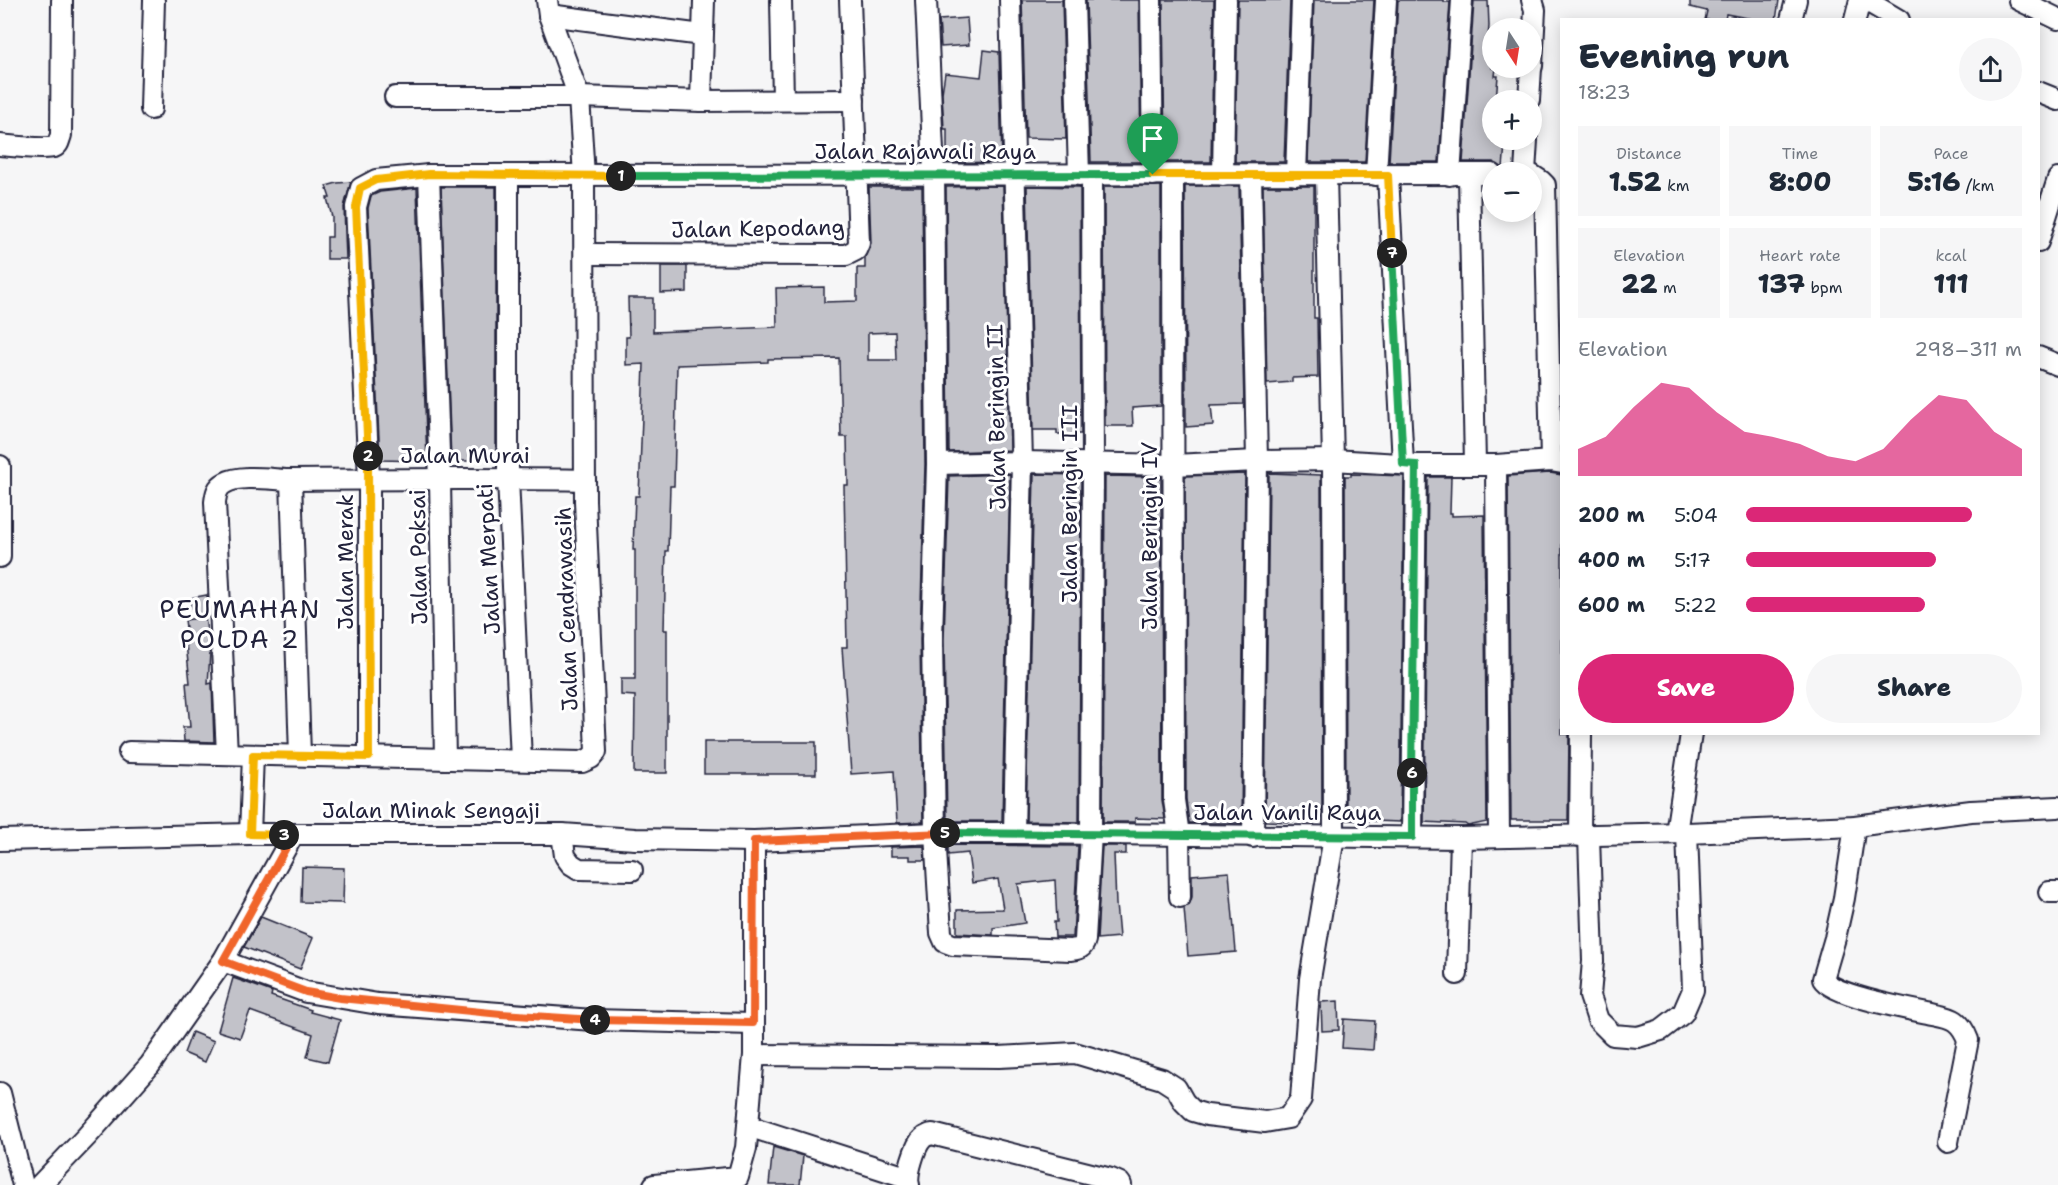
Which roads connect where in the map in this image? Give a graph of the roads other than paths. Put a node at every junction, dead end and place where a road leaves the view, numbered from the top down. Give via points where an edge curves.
1 (62, 0) edge
2 (154, 0) edge
3 (704, 0) edge
4 (781, 0) edge
5 (850, 0) edge
6 (926, 0) edge
7 (1010, 0) edge
8 (1074, 0) edge
9 (1151, 0) edge
10 (1226, 0) edge
11 (1302, 0) edge
12 (1386, 0) edge
13 (1462, 0) edge
14 (1532, 0) edge
15 (1796, 0) edge
16 (1863, 0) edge
17 (2019, 0) edge
18 (548, 8) edge
19 (1534, 18) edge
20 (1792, 18) edge
21 (1856, 18) edge
22 (1895, 18) edge
23 (2058, 19) edge
24 (702, 35) junction
25 (2040, 93) edge
26 (395, 97) dead end
27 (579, 97) junction
28 (783, 100) junction
29 (854, 100) junction
30 (2058, 100) edge
31 (701, 102) junction
32 (151, 109) dead end
33 (0, 145) edge
34 (429, 174) junction
35 (1482, 174) edge
36 (508, 175) junction
37 (934, 175) junction
38 (1086, 175) junction
39 (1153, 175) junction
40 (1173, 175) junction
41 (1223, 175) junction
42 (1251, 175) junction
43 (1296, 175) junction
44 (1326, 175) junction
45 (1382, 175) junction
46 (1460, 175) junction
47 (584, 176) junction
48 (858, 176) junction
49 (1016, 176) junction
50 (2058, 179) edge
51 (1542, 183) edge
52 (360, 188) joint
53 (2040, 236) edge
54 (585, 254) junction
55 (2040, 358) edge
56 (2058, 365) edge
57 (1333, 460) junction
58 (1257, 461) junction
59 (1022, 462) junction
60 (1556, 462) edge
61 (937, 464) junction
62 (1475, 464) junction
63 (1093, 465) junction
64 (1173, 465) junction
65 (1409, 465) junction
66 (1496, 465) junction
67 (0, 466) edge
68 (369, 478) junction
69 (508, 478) junction
70 (291, 480) junction
71 (440, 480) junction
72 (585, 480) junction
73 (0, 557) edge
74 (1581, 735) edge
75 (1690, 735) edge
76 (129, 752) dead end
77 (227, 754) junction
78 (253, 755) junction
79 (300, 755) junction
80 (369, 757) junction
81 (445, 759) junction
82 (521, 760) junction
83 (2058, 807) edge
84 (1855, 826) junction
85 (935, 833) junction
86 (1014, 833) junction
87 (1682, 833) junction
88 (250, 834) junction
89 (562, 834) junction
90 (1091, 834) junction
91 (293, 835) junction
92 (1179, 835) junction
93 (1584, 836) junction
94 (1253, 837) junction
95 (1334, 837) junction
96 (1412, 837) junction
97 (1499, 837) junction
98 (1461, 838) junction
99 (0, 840) edge
100 (754, 841) junction
101 (632, 870) dead end
102 (1180, 897) dead end
103 (223, 961) junction
104 (1457, 974) dead end
105 (753, 1023) junction
106 (754, 1055) junction
107 (0, 1093) edge
108 (748, 1126) junction
109 (1948, 1142) dead end
110 (737, 1181) edge
111 (907, 1181) edge
112 (23, 1185) edge
113 (40, 1185) edge
114 (654, 1185) edge
115 (1121, 1185) edge

1 - 33 street via 59,143 54,147
2 - 32 street
3 - 24 street
4 - 28 street
5 - 29 street, Jalan Kepodang
6 - 37 street
7 - 49 street, Jalan Beringin II
8 - 38 street, Jalan Beringin III
9 - 39 street
10 - 41 street
11 - 43 street
12 - 45 street
13 - 46 street
14 - 19 street
15 - 20 street
16 - 21 street
16 - 22 street
17 - 23 street
18 - 24 street
18 - 27 street, Jalan Cendrawasih
24 - 31 street
25 - 30 street
26 - 27 street
27 - 31 street
27 - 47 street, Jalan Cendrawasih
28 - 29 street
28 - 31 street
29 - 48 street, Jalan Kepodang
34 - 36 street, Jalan Rajawali Raya
34 - 52 street, Jalan Rajawali Raya via 376,180
34 - 71 street, Jalan Poksai
35 - 46 street, Jalan Rajawali Raya
36 - 47 street, Jalan Rajawali Raya
36 - 69 street, Jalan Merpati
37 - 48 street, Jalan Rajawali Raya
37 - 49 street, Jalan Rajawali Raya
37 - 61 street
38 - 39 street, Jalan Rajawali Raya
38 - 49 street, Jalan Rajawali Raya
38 - 63 street, Jalan Beringin III
39 - 40 street, Jalan Rajawali Raya
40 - 41 street, Jalan Rajawali Raya
40 - 64 street, Jalan Beringin IV
41 - 42 street, Jalan Rajawali Raya
42 - 43 street, Jalan Rajawali Raya
42 - 58 street
43 - 44 street, Jalan Rajawali Raya
44 - 45 street, Jalan Rajawali Raya
44 - 57 street
45 - 46 street, Jalan Rajawali Raya
45 - 65 street
46 - 62 street
47 - 48 street, Jalan Rajawali Raya
47 - 54 street, Jalan Cendrawasih
48 - 54 street, Jalan Kepodang via 859,243 856,250 846,255
49 - 59 street, Jalan Beringin II
50 - 53 street
51 - 60 street
52 - 68 street, Jalan Merak via 356,207
54 - 72 street, Jalan Cendrawasih
55 - 56 street
57 - 58 street
57 - 65 street
57 - 95 street
58 - 64 street
58 - 94 street
59 - 61 street
59 - 63 street
59 - 86 street, Jalan Beringin II
60 - 66 street
61 - 85 street via 932,640
62 - 65 street
62 - 66 street
63 - 64 street
63 - 90 street, Jalan Beringin III
64 - 92 street, Jalan Beringin IV via 1174,800
65 - 96 street
66 - 97 street
67 - 73 street
68 - 70 street, Jalan Murai
68 - 71 street, Jalan Murai
68 - 80 street, Jalan Merak
69 - 71 street, Jalan Murai
69 - 72 street, Jalan Murai
69 - 82 street, Jalan Merpati
70 - 77 street, Jalan Murai via 243,478 225,482 217,490
70 - 79 street
71 - 81 street, Jalan Poksai
72 - 82 street, Jalan Cendrawasih via 596,752 582,762
74 - 93 street
75 - 87 street
76 - 77 street, Jalan Cendrawasih
77 - 78 street, Jalan Cendrawasih
78 - 79 street, Jalan Cendrawasih
78 - 88 street
79 - 80 street, Jalan Cendrawasih
80 - 81 street, Jalan Cendrawasih
81 - 82 street, Jalan Cendrawasih
83 - 84 street, Jalan Vanili Raya via 1971,812
84 - 87 street, Jalan Vanili Raya
84 - 109 street via 1844,898 1823,979 1847,993 1953,1019 1963,1028 1968,1040
85 - 86 street, Jalan Vanili Raya
85 - 90 street, Jalan Beringin III via 939,915 945,942 1070,951 1079,949 1084,940
85 - 100 street, Jalan Vanili Raya
86 - 90 street, Jalan Vanili Raya
87 - 93 street, Jalan Vanili Raya
87 - 93 street via 1693,934 1693,990 1683,1013 1661,1030 1638,1037 1613,1035 1598,1020 1590,996 1593,961
88 - 91 street, Jalan Minak Sengaji
88 - 99 street, Jalan Minak Sengaji
89 - 91 street, Jalan Minak Sengaji
89 - 100 street, Jalan Minak Sengaji
89 - 101 street via 566,856 579,869
90 - 92 street, Jalan Vanili Raya
91 - 103 street
92 - 94 street, Jalan Vanili Raya
92 - 102 street, Jalan Beringin IV
93 - 97 street, Jalan Vanili Raya
94 - 95 street, Jalan Vanili Raya
95 - 96 street, Jalan Vanili Raya
95 - 106 street via 1310,979 1301,1099 1288,1118 1265,1122 1193,1111 1176,1088 1162,1079 1076,1053 999,1058
96 - 98 street, Jalan Vanili Raya
97 - 98 street, Jalan Vanili Raya
98 - 104 street
100 - 105 street
103 - 105 street via 306,992 378,1004 593,1020
103 - 113 street via 150,1065
105 - 106 street
106 - 108 street
107 - 112 street
108 - 110 street
108 - 111 street
110 - 114 street
111 - 115 street via 917,1148 923,1138 932,1134 1111,1179

